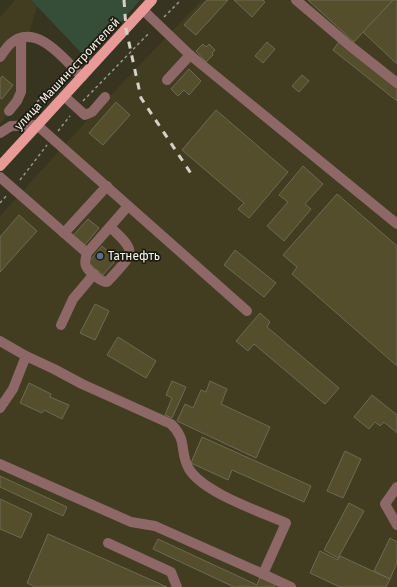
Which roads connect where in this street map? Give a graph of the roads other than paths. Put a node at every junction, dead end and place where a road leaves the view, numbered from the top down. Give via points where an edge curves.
1 (152, 0) edge
2 (296, 0) edge
3 (143, 10) junction
4 (21, 39) junction
5 (190, 55) junction
6 (0, 57) edge
7 (82, 77) junction
8 (167, 80) dead end
9 (397, 83) edge
10 (64, 96) junction
11 (106, 97) dead end
12 (8, 110) dead end
13 (38, 125) junction
14 (0, 133) edge
15 (0, 166) edge
16 (0, 177) edge
17 (107, 186) junction
18 (128, 206) junction
19 (397, 224) edge
20 (110, 227) junction
21 (64, 233) junction
22 (87, 253) junction
23 (94, 274) junction
24 (247, 311) dead end
25 (61, 325) dead end
26 (0, 341) edge
27 (26, 356) junction
28 (0, 408) edge
29 (0, 464) edge
30 (397, 487) edge
31 (397, 525) edge
32 (108, 543) dead end
33 (263, 574) junction
34 (177, 587) edge
35 (291, 587) edge

1 - 3 main road, улица Машиностроителей
2 - 9 lane
3 - 5 lane
3 - 7 main road, улица Машиностроителей
4 - 6 lane via 10,44
4 - 7 lane via 29,37 48,43
4 - 12 lane via 21,92 17,101
5 - 8 lane
5 - 19 lane
7 - 10 main road, улица Машиностроителей
10 - 11 lane via 81,113 88,115
10 - 13 main road, улица Машиностроителей
13 - 14 lane via 11,126
13 - 15 main road, улица Машиностроителей
13 - 17 lane
16 - 21 lane
17 - 18 lane
17 - 21 lane
18 - 20 lane
18 - 24 lane
20 - 22 lane
20 - 23 lane via 127,242 128,259 107,282 101,281
21 - 22 lane
22 - 23 lane via 86,265
23 - 25 lane via 73,299
26 - 27 lane
27 - 28 lane via 11,393
27 - 33 lane via 78,383 171,424 181,436 186,462 196,477 212,490 286,523
29 - 33 lane via 131,522 155,526
30 - 31 lane via 385,504
32 - 34 lane via 171,572
33 - 35 lane

